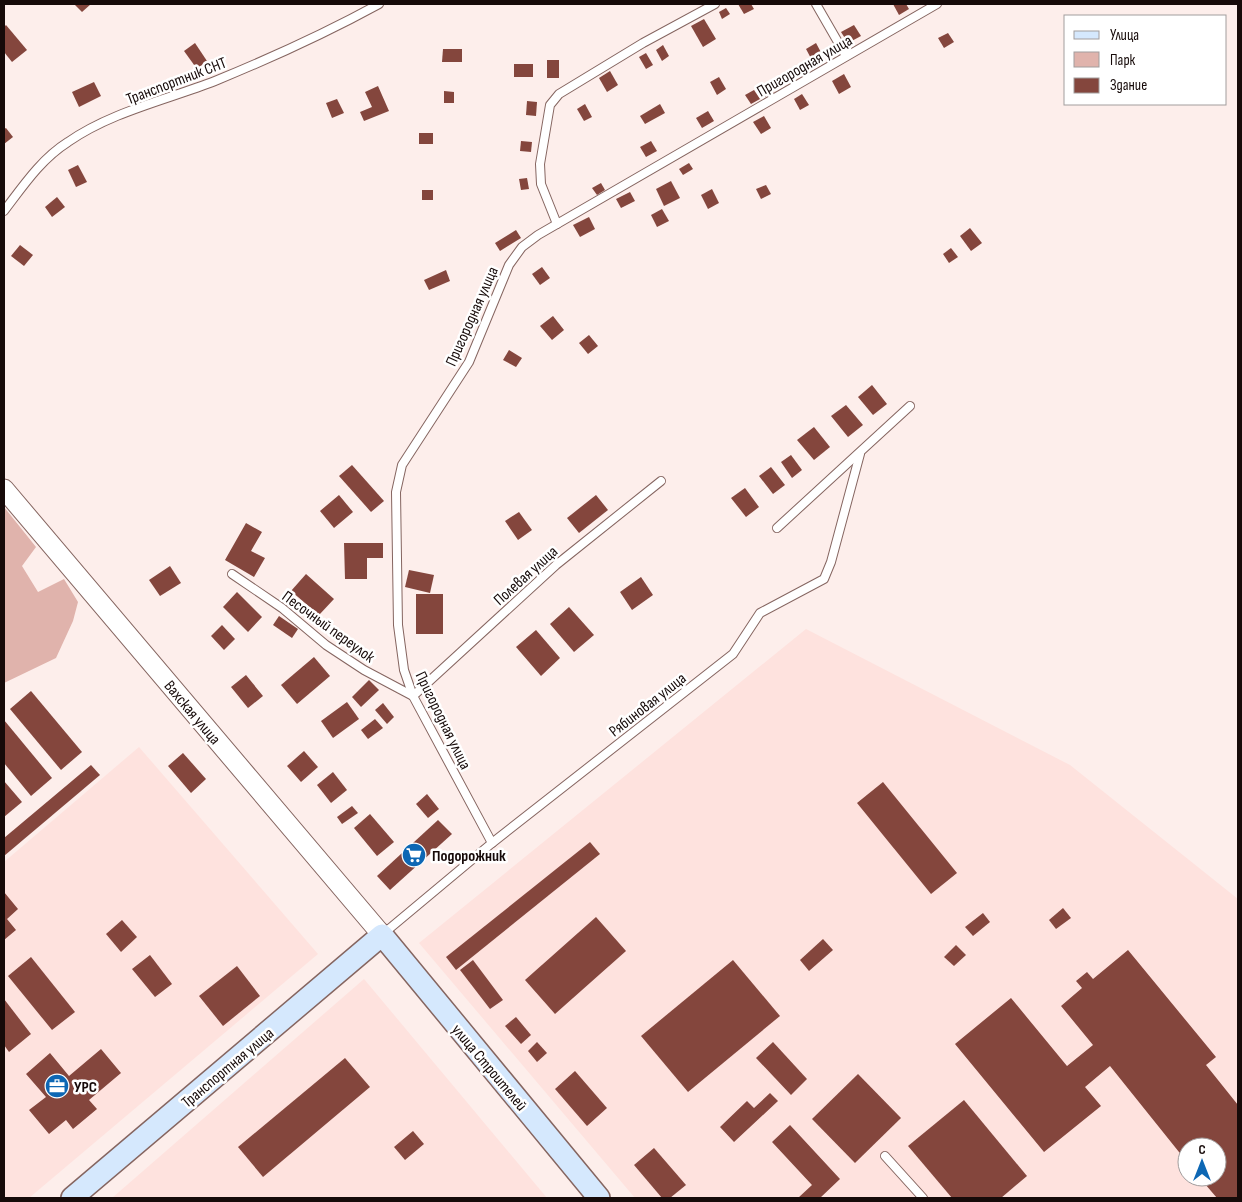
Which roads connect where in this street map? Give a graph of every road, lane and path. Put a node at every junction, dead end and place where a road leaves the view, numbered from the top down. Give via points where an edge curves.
1 (379, 4) edge
2 (715, 4) edge
3 (816, 4) edge
4 (937, 4) edge
5 (846, 56) junction
6 (4, 211) edge
7 (557, 224) junction
8 (910, 406) dead end
9 (860, 454) junction
10 (661, 481) dead end
11 (4, 489) edge
12 (777, 528) dead end
13 (232, 574) dead end
14 (413, 696) junction
15 (492, 843) junction
16 (382, 935) junction
17 (885, 1156) dead end
18 (72, 1198) edge
19 (599, 1198) edge
20 (924, 1198) edge

1 - 6 lane, Транспортник СНТ via 336,28 103,123 67,142 35,170
2 - 7 lane via 644,42 559,94 550,105 540,164 541,184
3 - 5 lane
4 - 5 lane, Пригородная улица
5 - 7 lane, Пригородная улица
7 - 14 lane, Пригородная улица via 522,247 509,265 469,362 402,465 396,492 398,625 404,670
8 - 9 lane
9 - 12 lane
9 - 15 lane, Рябиновая улица via 824,579 760,613 733,654
10 - 14 lane, Полевая улица via 556,565
11 - 16 street, Вахская улица
13 - 14 lane, Песочный переулок via 364,670
14 - 15 lane, Пригородная улица
15 - 16 lane, Рябиновая улица
16 - 18 main road, Транспортная улица
16 - 19 main road, улица Строителей
17 - 20 lane

